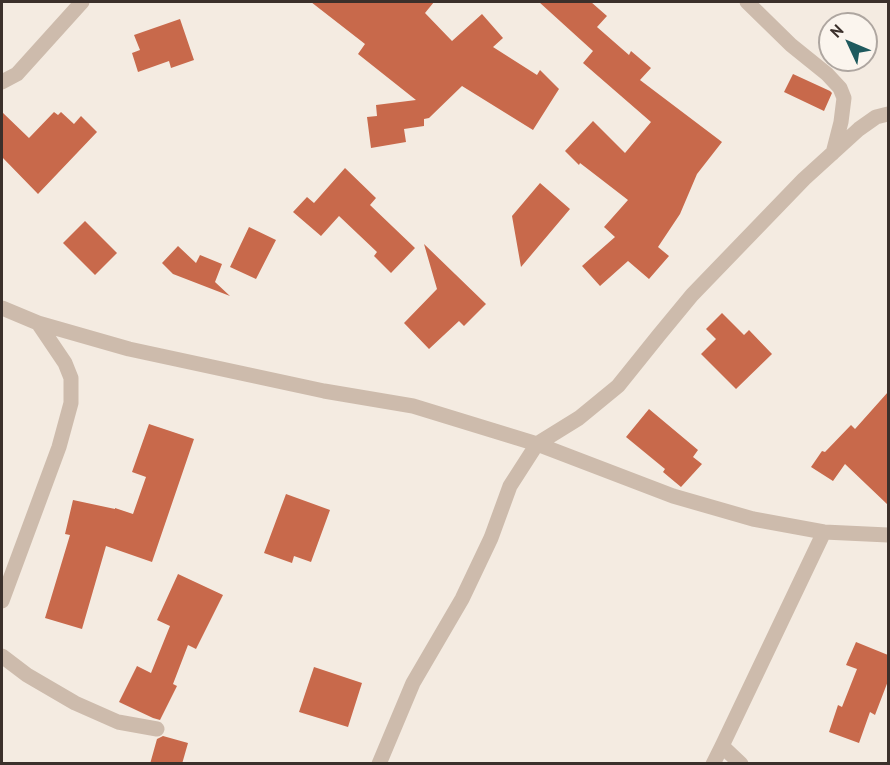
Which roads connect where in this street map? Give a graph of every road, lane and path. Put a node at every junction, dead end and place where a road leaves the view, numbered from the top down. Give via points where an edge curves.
1 (82, 2) edge
2 (747, 2) edge
3 (2, 82) edge
4 (888, 114) edge
5 (833, 153) junction
6 (2, 308) edge
7 (38, 323) junction
8 (537, 444) junction
9 (824, 532) junction
10 (888, 535) edge
11 (2, 601) edge
12 (2, 656) edge
13 (157, 729) dead end
14 (722, 746) junction
15 (379, 764) edge
16 (713, 764) edge
17 (741, 764) edge

1 - 3 street via 16,74
2 - 5 street via 840,88 844,98
4 - 5 street via 859,129
5 - 8 street via 692,295 618,386 579,418
6 - 7 street
7 - 8 street via 244,375 412,406
7 - 11 street via 65,363 71,378 71,403 59,447
8 - 9 street via 674,496 753,519
8 - 15 street via 510,486 491,538 462,599 413,683
9 - 10 street
9 - 14 street
12 - 13 street via 75,703 118,722
14 - 16 street
14 - 17 street

